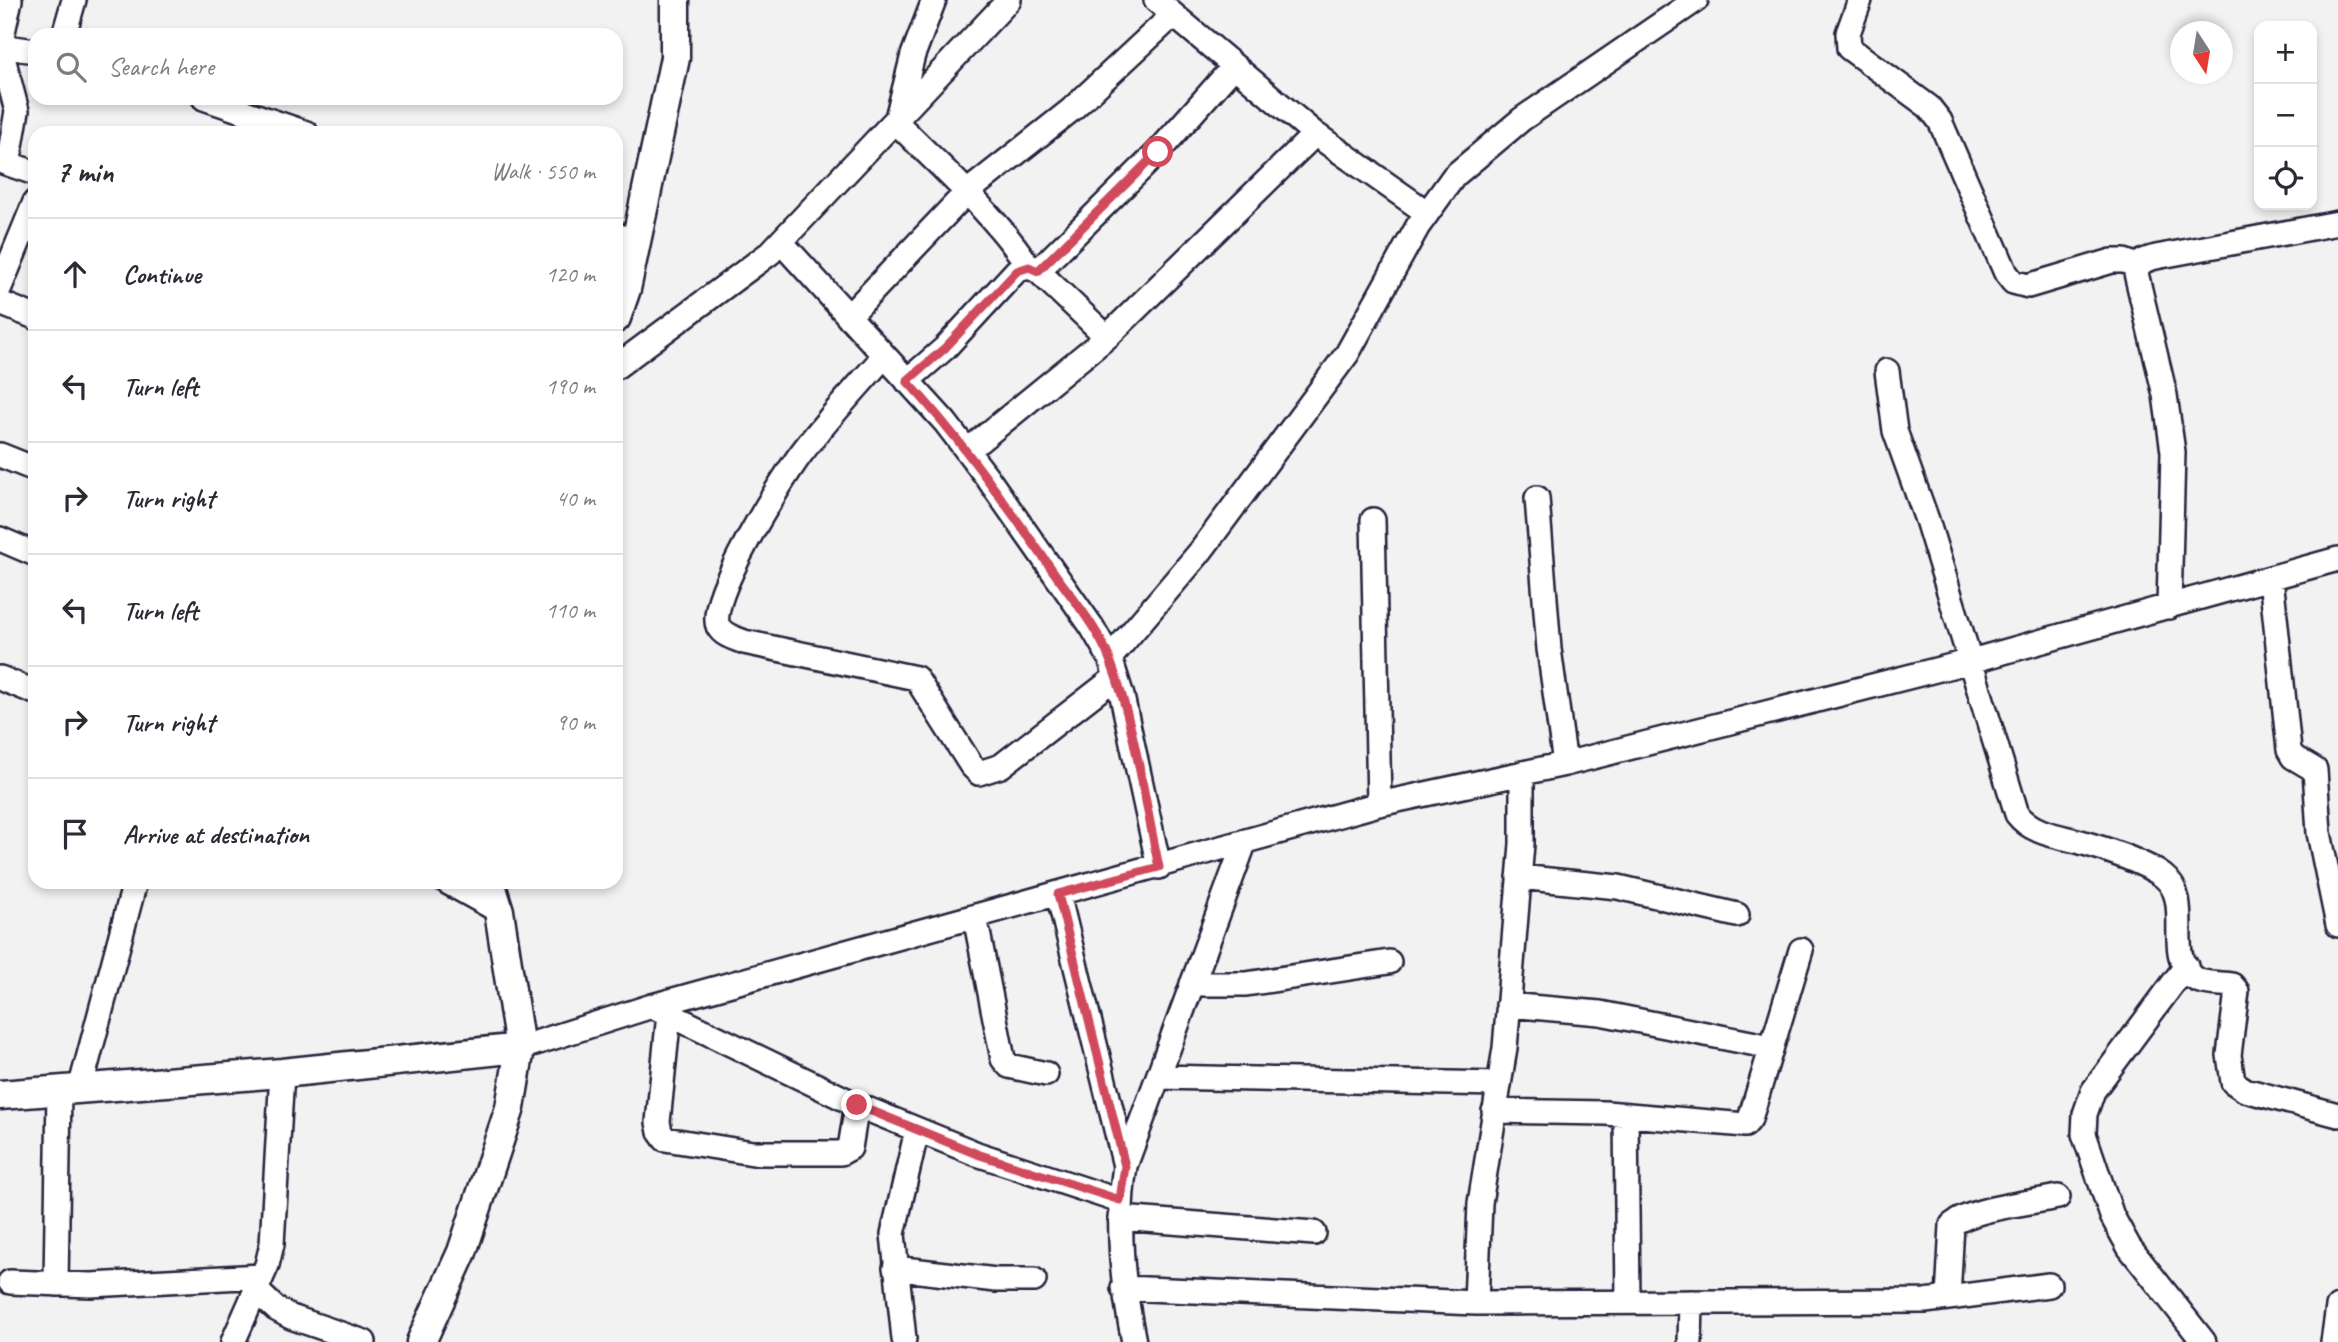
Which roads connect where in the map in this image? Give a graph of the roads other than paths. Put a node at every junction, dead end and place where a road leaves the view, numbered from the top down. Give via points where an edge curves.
1 (10, 0) edge
2 (74, 0) edge
3 (675, 0) edge
4 (934, 0) edge
5 (1009, 0) edge
6 (1696, 0) edge
7 (1860, 0) edge
8 (1164, 7) edge
9 (66, 28) edge
10 (0, 46) edge
11 (28, 50) edge
12 (1234, 66) junction
13 (224, 105) edge
14 (896, 122) junction
15 (286, 126) edge
16 (1315, 134) junction
17 (4, 162) edge
18 (28, 171) edge
19 (966, 193) junction
20 (1426, 212) junction
21 (28, 219) edge
22 (2338, 223) edge
23 (626, 238) edge
24 (780, 242) junction
25 (623, 262) edge
26 (2138, 265) junction
27 (1034, 269) junction
28 (0, 287) edge
29 (0, 303) edge
30 (28, 314) edge
31 (848, 317) junction
32 (1107, 337) junction
33 (884, 356) junction
34 (623, 362) edge
35 (1887, 371) dead end
36 (907, 381) junction
37 (967, 451) junction
38 (0, 455) edge
39 (28, 466) edge
40 (1537, 498) dead end
41 (1373, 520) dead end
42 (0, 539) edge
43 (28, 551) edge
44 (2338, 559) edge
45 (2271, 578) junction
46 (2169, 607) junction
47 (1970, 662) junction
48 (1113, 667) junction
49 (0, 678) edge
50 (28, 689) edge
51 (1564, 764) junction
52 (1522, 773) junction
53 (1379, 804) junction
54 (1245, 841) junction
55 (1159, 867) junction
56 (1519, 877) junction
57 (133, 889) edge
58 (460, 889) edge
59 (492, 889) edge
60 (1058, 894) junction
61 (499, 911) junction
62 (1737, 915) dead end
63 (975, 917) junction
64 (2338, 925) edge
65 (1801, 950) dead end
66 (1388, 962) dead end
67 (2186, 966) junction
68 (1192, 984) junction
69 (1508, 1005) junction
70 (660, 1010) junction
71 (1771, 1047) junction
72 (520, 1048) junction
73 (282, 1073) junction
74 (1046, 1074) dead end
75 (1158, 1077) junction
76 (1499, 1084) junction
77 (69, 1090) junction
78 (0, 1095) edge
79 (857, 1105) junction
80 (1494, 1111) junction
81 (1626, 1115) junction
82 (2338, 1115) edge
83 (917, 1130) junction
84 (1125, 1166) junction
85 (2058, 1197) dead end
86 (1120, 1209) junction
87 (1314, 1233) dead end
88 (895, 1268) junction
89 (1034, 1280) dead end
90 (10, 1282) dead end
91 (258, 1282) junction
92 (56, 1284) junction
93 (2049, 1285) dead end
94 (1124, 1288) junction
95 (1948, 1298) junction
96 (1629, 1302) junction
97 (1691, 1302) junction
98 (1476, 1303) junction
99 (2338, 1307) edge
100 (906, 1341) edge
101 (233, 1342) edge
102 (364, 1342) edge
103 (421, 1342) edge
104 (1134, 1342) edge
105 (1689, 1342) edge
106 (2204, 1342) edge
107 (2333, 1342) edge

1 - 10 street
2 - 9 street
3 - 23 street via 676,58
4 - 14 street via 906,77
5 - 14 street
6 - 20 street via 1522,119 1454,176
7 - 26 street via 1848,33 1849,48 1930,107 1940,121 2013,282 2028,286 2112,261
8 - 12 street
8 - 19 street via 1071,110
10 - 11 street
10 - 17 street via 17,111
12 - 16 street
12 - 27 street via 1158,152
13 - 15 street
14 - 19 street
14 - 24 street
16 - 20 street
16 - 32 street
17 - 18 street
19 - 27 street
19 - 31 street
20 - 48 street via 1347,354
21 - 28 street
22 - 26 street via 2156,257
23 - 25 street
24 - 31 street
24 - 34 street
26 - 46 street via 2173,453
27 - 32 street
27 - 36 street via 1017,271 945,348
29 - 30 street
31 - 33 street
32 - 37 street
33 - 36 street
33 - 48 street via 800,454 769,502 727,579 716,610 724,634 916,678 979,773 1001,766
35 - 47 street via 1895,431
36 - 37 street
37 - 48 street via 1092,627
38 - 39 street
40 - 51 street
41 - 53 street
42 - 43 street
44 - 45 street
45 - 46 street
45 - 64 street via 2289,750 2315,770 2319,832
46 - 47 street
47 - 51 street
47 - 67 street via 2017,814 2035,830 2086,843 2163,876 2178,900
48 - 55 street
49 - 50 street
51 - 52 street
52 - 53 street
52 - 56 street
53 - 54 street
54 - 55 street
54 - 68 street
55 - 60 street
56 - 62 street via 1618,887
56 - 69 street
57 - 77 street
58 - 61 street
59 - 61 street
60 - 63 street
60 - 84 street
61 - 72 street
63 - 70 street
63 - 74 street via 1003,1059 1009,1066
65 - 71 street
66 - 68 street via 1247,984
67 - 82 street via 2191,976 2201,981 2232,985 2237,991 2229,1055 2233,1082 2245,1090
67 - 106 street via 2093,1091 2084,1134 2112,1216 2129,1247
68 - 75 street
69 - 71 street via 1600,1013
69 - 76 street
70 - 72 street
70 - 79 street
70 - 79 street via 658,1122 665,1139 753,1153 841,1153 850,1148
71 - 81 street via 1745,1125
72 - 73 street
72 - 103 street via 510,1108 462,1252
73 - 77 street
73 - 91 street via 272,1244
75 - 76 street
75 - 84 street
76 - 80 street
77 - 78 street
77 - 92 street
79 - 83 street
80 - 81 street
80 - 98 street via 1480,1203
81 - 96 street
83 - 86 street
83 - 88 street via 893,1234
84 - 86 street
85 - 95 street via 1979,1214 1952,1225
86 - 87 street
86 - 94 street
88 - 89 street
88 - 100 street
90 - 92 street
91 - 92 street
91 - 101 street
91 - 102 street via 276,1310
93 - 95 street
94 - 98 street
94 - 104 street
95 - 97 street
96 - 97 street
96 - 98 street
97 - 105 street
99 - 107 street

